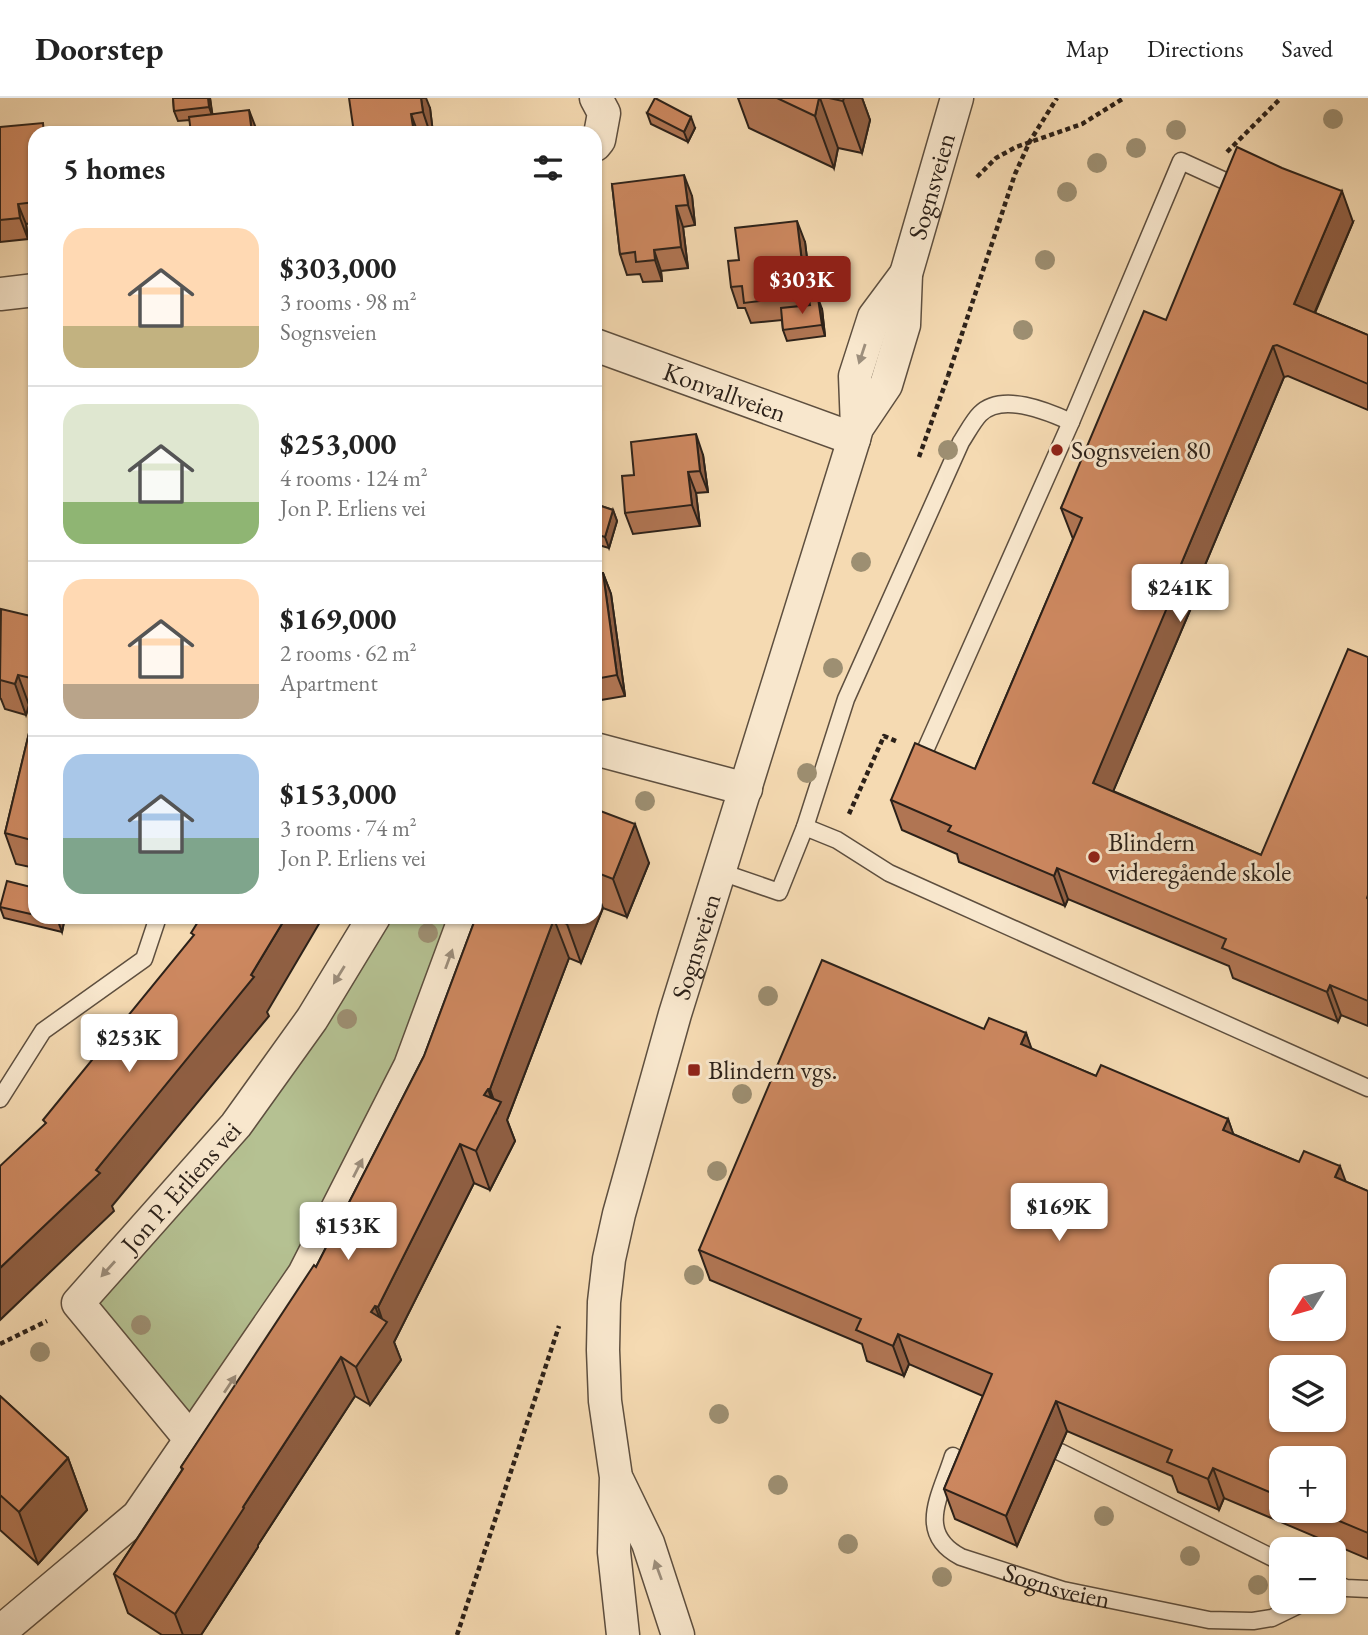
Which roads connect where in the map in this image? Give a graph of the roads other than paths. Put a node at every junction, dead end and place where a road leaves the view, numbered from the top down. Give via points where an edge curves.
1 (596, 98) edge
2 (957, 98) edge
3 (602, 126) edge
4 (1225, 181) edge
5 (28, 291) edge
6 (0, 294) edge
7 (602, 347) edge
8 (1071, 422) junction
9 (855, 433) junction
10 (602, 751) edge
11 (924, 753) edge
12 (746, 789) junction
13 (805, 827) junction
14 (721, 872) junction
15 (156, 924) edge
16 (370, 924) edge
17 (462, 924) edge
18 (7, 1073) edge
19 (1368, 1088) edge
20 (0, 1099) edge
21 (192, 1441) junction
22 (1060, 1452) dead end
23 (953, 1457) dead end
24 (616, 1476) junction
25 (1269, 1556) edge
26 (1346, 1587) edge
27 (1368, 1589) edge
28 (1280, 1614) edge
29 (11, 1627) edge
30 (623, 1635) edge
31 (678, 1635) edge

1 - 3 street via 604,113
2 - 9 street, Sognsveien via 906,274 874,317 855,376
4 - 8 lane via 1181,161
5 - 6 street
7 - 9 street, Konvallveien
8 - 11 lane
8 - 13 lane via 1009,402 981,412 961,442 846,699
9 - 12 street, Sognsveien
10 - 12 street
12 - 14 street, Sognsveien
13 - 14 lane via 779,892
13 - 19 lane via 837,840 889,873
14 - 24 street, Sognsveien via 643,1126 609,1259 603,1362
15 - 18 lane via 144,959 43,1031
16 -> 21 street, Jon P. Erliens vei via 312,1019 236,1125 78,1303
21 -> 17 street via 304,1274 410,1066
18 - 20 lane
21 - 29 street via 138,1516
22 - 25 lane
23 - 28 lane, Sognsveien via 934,1528 947,1550 961,1557 1063,1590 1209,1620 1253,1621
24 - 30 street, Sognsveien via 614,1552
31 -> 24 street, Sognsveien via 648,1542
26 - 27 lane

